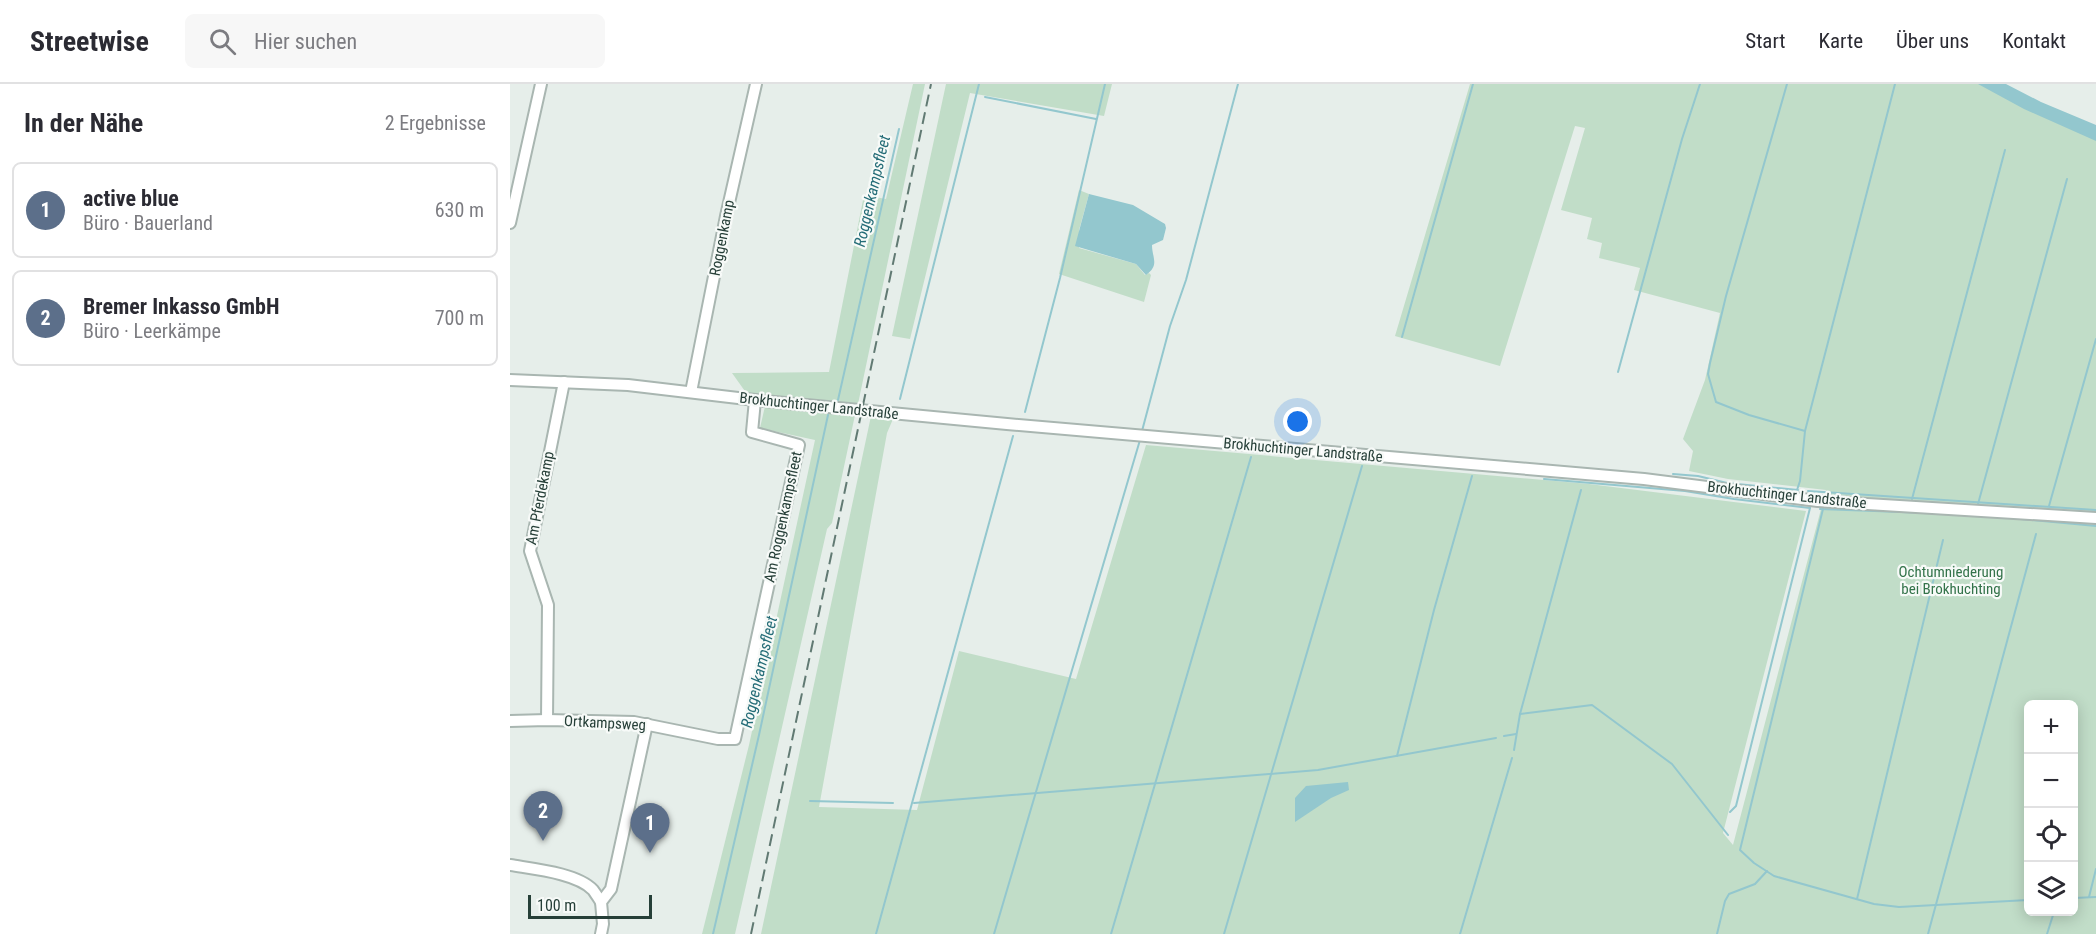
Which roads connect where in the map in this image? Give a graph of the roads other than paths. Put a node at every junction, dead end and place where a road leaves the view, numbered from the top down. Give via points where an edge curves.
1 (541, 84) edge
2 (756, 84) edge
3 (510, 223) edge
4 (510, 380) edge
5 (564, 382) junction
6 (691, 392) junction
7 (755, 400) junction
8 (2096, 518) edge
9 (547, 720) junction
10 (510, 721) edge
11 (648, 724) junction
12 (735, 739) joint
13 (510, 865) edge
14 (601, 902) junction
15 (601, 934) edge

1 - 3 street
2 - 6 street, Roggenkamp
4 - 5 street, Brokhuchtinger Landstraße
5 - 6 street, Brokhuchtinger Landstraße
5 - 9 street, Am Pferdekamp via 530,551 548,605
6 - 7 street, Brokhuchtinger Landstraße
7 - 8 street, Brokhuchtinger Landstraße via 1644,479 1818,501
7 - 12 street, Am Roggenkampsfleet via 752,432 799,445
9 - 10 street, Ortkampsweg
9 - 11 street, Ortkampsweg
11 - 12 street, Ortkampsweg
11 - 14 street via 611,890
13 - 14 street via 582,882
14 - 15 street

